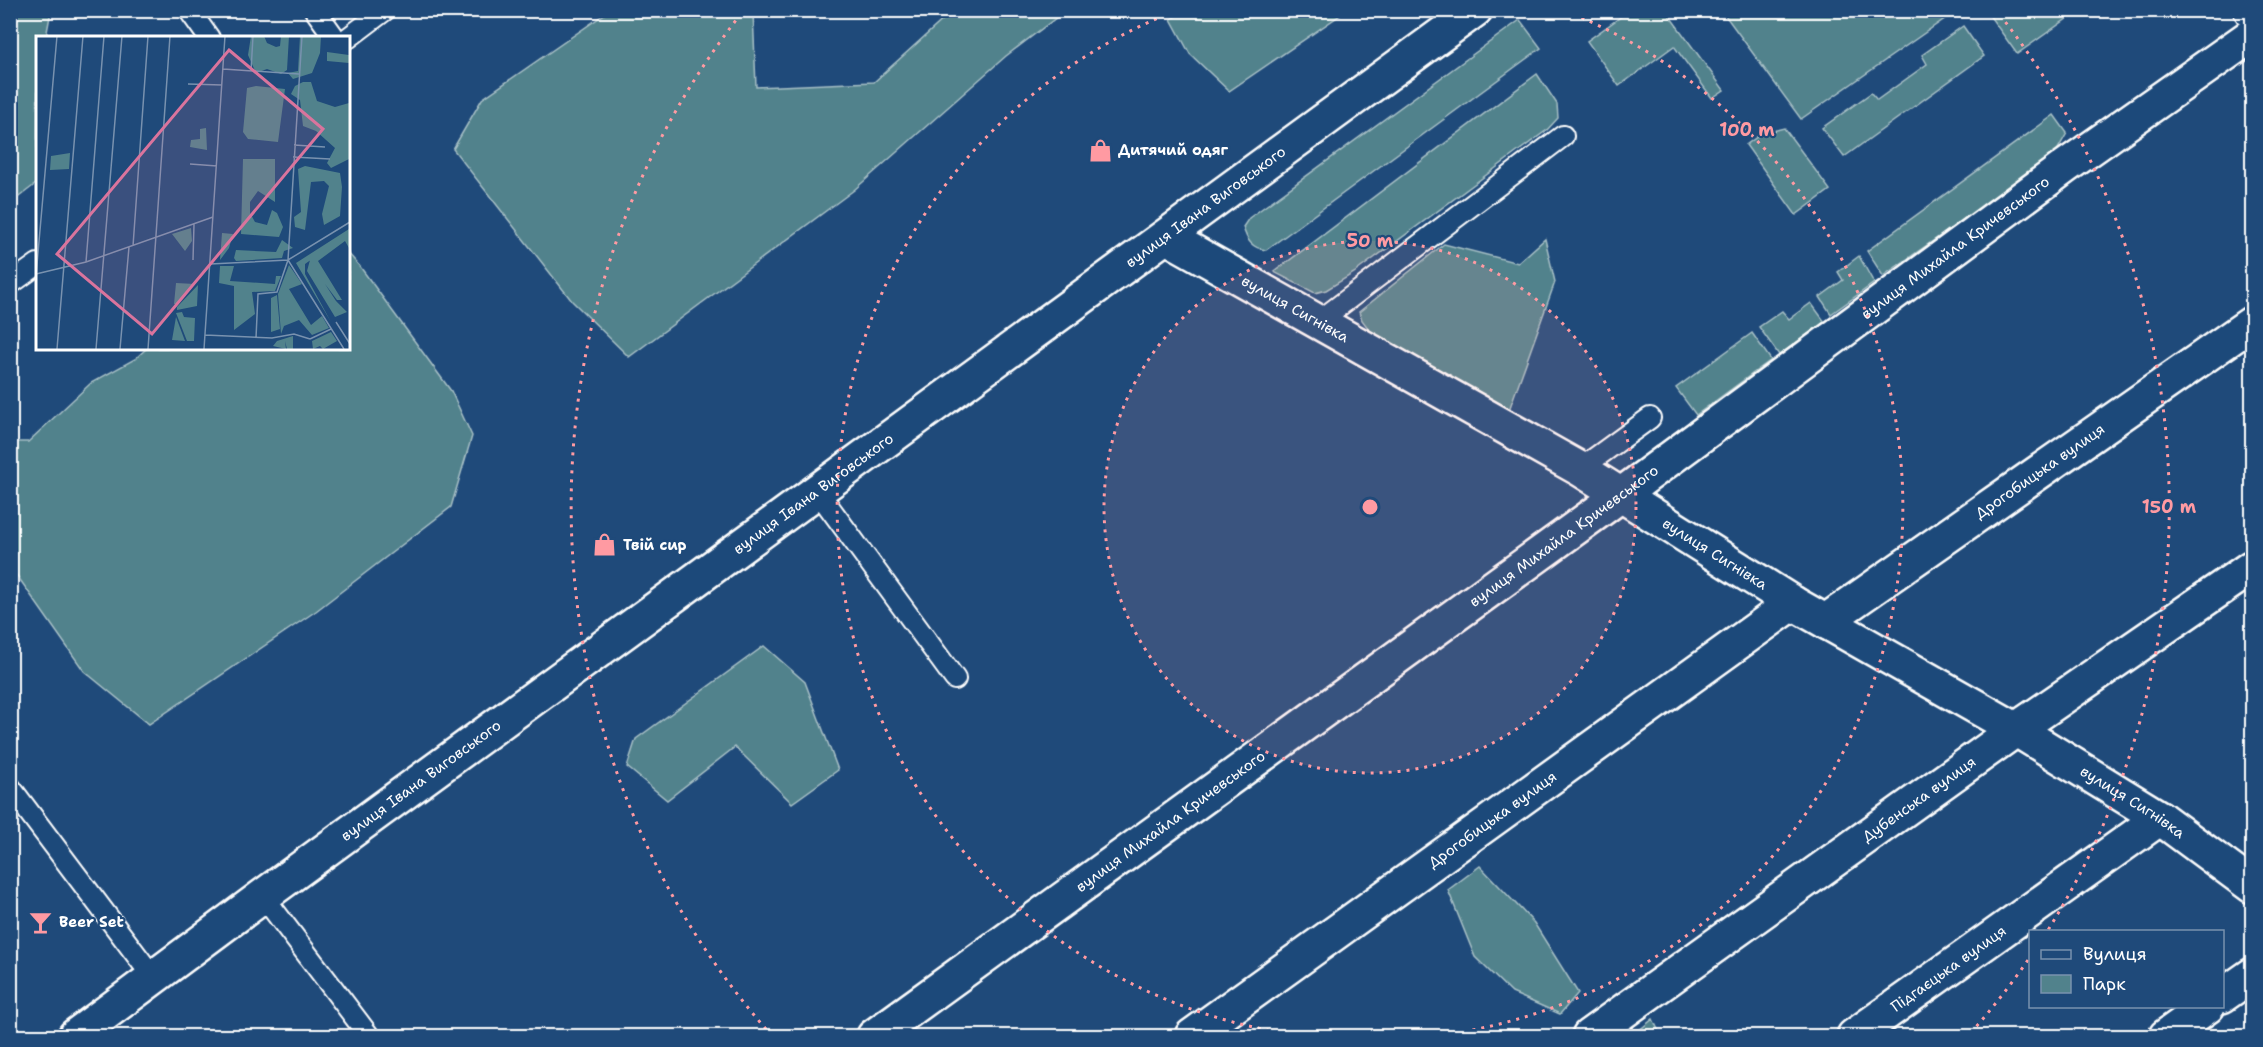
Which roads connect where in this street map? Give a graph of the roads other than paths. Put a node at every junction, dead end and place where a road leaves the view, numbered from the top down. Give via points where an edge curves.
1 (189, 10) edge
2 (315, 10) edge
3 (385, 10) edge
4 (1475, 10) edge
5 (2243, 10) edge
6 (2253, 24) edge
7 (2253, 35) edge
8 (208, 36) edge
9 (334, 36) edge
10 (350, 36) edge
11 (1563, 136) dead end
12 (1167, 237) junction
13 (36, 265) edge
14 (10, 284) edge
15 (1318, 322) junction
16 (2253, 323) edge
17 (1650, 418) dead end
18 (1580, 470) junction
19 (818, 492) junction
20 (1621, 493) junction
21 (2253, 567) edge
22 (1793, 603) junction
23 (1828, 623) junction
24 (955, 679) dead end
25 (2017, 730) junction
26 (12, 790) edge
27 (2160, 818) junction
28 (2253, 886) edge
29 (263, 896) junction
30 (2253, 975) edge
31 (153, 977) junction
32 (2224, 995) edge
33 (2205, 1008) edge
34 (75, 1036) edge
35 (369, 1036) edge
36 (874, 1036) edge
37 (1192, 1036) edge
38 (1588, 1036) edge
39 (1854, 1036) edge
40 (2166, 1036) edge

1 - 8 lane
2 - 9 lane
3 - 10 lane
4 - 12 street, вулиця Івана Виговського
5 - 6 lane
7 - 20 street, вулиця Михайла Кричевського via 2066,166
11 - 15 lane
12 - 15 street, вулиця Сигнівка
12 - 19 street, вулиця Івана Виговського
13 - 14 lane
15 - 18 street, вулиця Сигнівка
16 - 23 street, Дрогобицька вулиця
17 - 18 lane
18 - 20 street, вулиця Сигнівка
19 - 24 lane
19 - 29 street, вулиця Івана Виговського
20 - 22 street, вулиця Сигнівка
20 - 36 street, вулиця Михайла Кричевського
21 - 25 street, Дубенська вулиця
22 - 23 street, вулиця Сигнівка
22 - 37 street, Дрогобицька вулиця
23 - 25 street, вулиця Сигнівка
25 - 27 street, вулиця Сигнівка
25 - 38 street, Дубенська вулиця
26 - 31 lane
27 - 28 street, вулиця Сигнівка
27 - 39 street, Підгаєцька вулиця
29 - 31 street, вулиця Івана Виговського
29 - 35 lane
30 - 32 street
31 - 34 street, вулиця Івана Виговського
33 - 40 street

